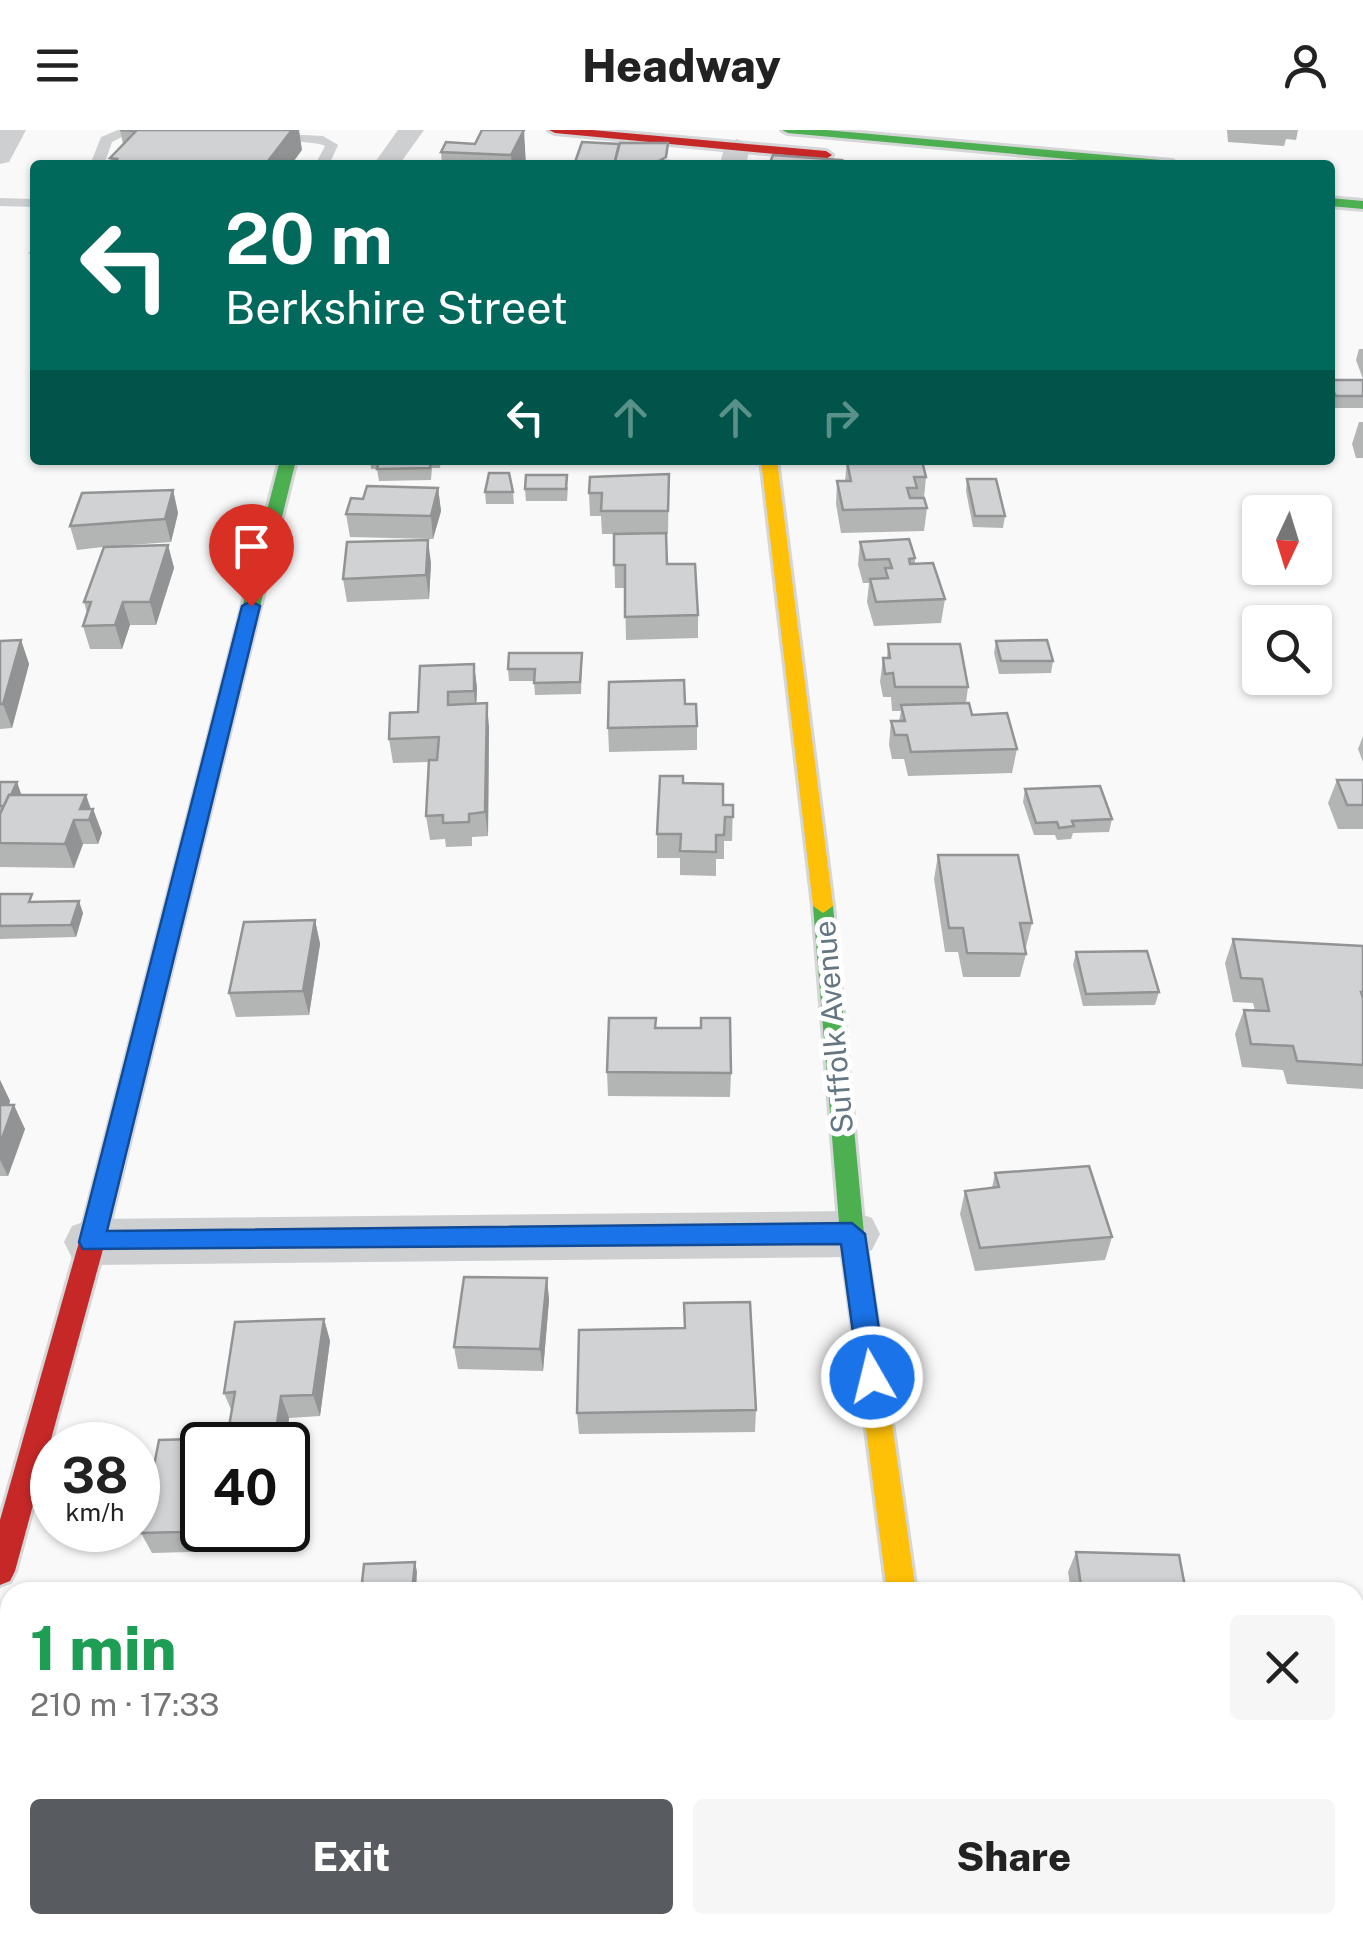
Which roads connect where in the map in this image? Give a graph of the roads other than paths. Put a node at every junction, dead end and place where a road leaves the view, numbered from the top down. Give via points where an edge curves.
1 (13, 130) edge
2 (129, 130) edge
3 (210, 130) edge
4 (411, 130) edge
5 (555, 130) edge
6 (788, 130) edge
7 (0, 156) edge
8 (735, 156) edge
9 (98, 160) edge
10 (324, 160) edge
11 (390, 160) edge
12 (822, 160) edge
13 (1117, 160) edge
14 (1335, 179) edge
15 (1363, 182) edge
16 (0, 202) edge
17 (1335, 202) edge
18 (30, 204) edge
19 (1363, 205) edge
20 (287, 465) edge
21 (771, 465) edge
22 (852, 1234) junction
23 (92, 1242) junction
24 (0, 1571) edge
25 (901, 1582) edge

1 - 7 street
2 - 9 lane via 106,140
3 - 10 lane via 323,140 332,145
4 - 11 street
5 - 8 street
6 - 13 street
8 - 12 street
14 - 15 street
16 - 18 lane
17 - 19 street
20 - 23 street
21 - 22 street, Suffolk Avenue via 818,850
22 - 23 street
22 - 25 street, Suffolk Avenue
23 - 24 street

